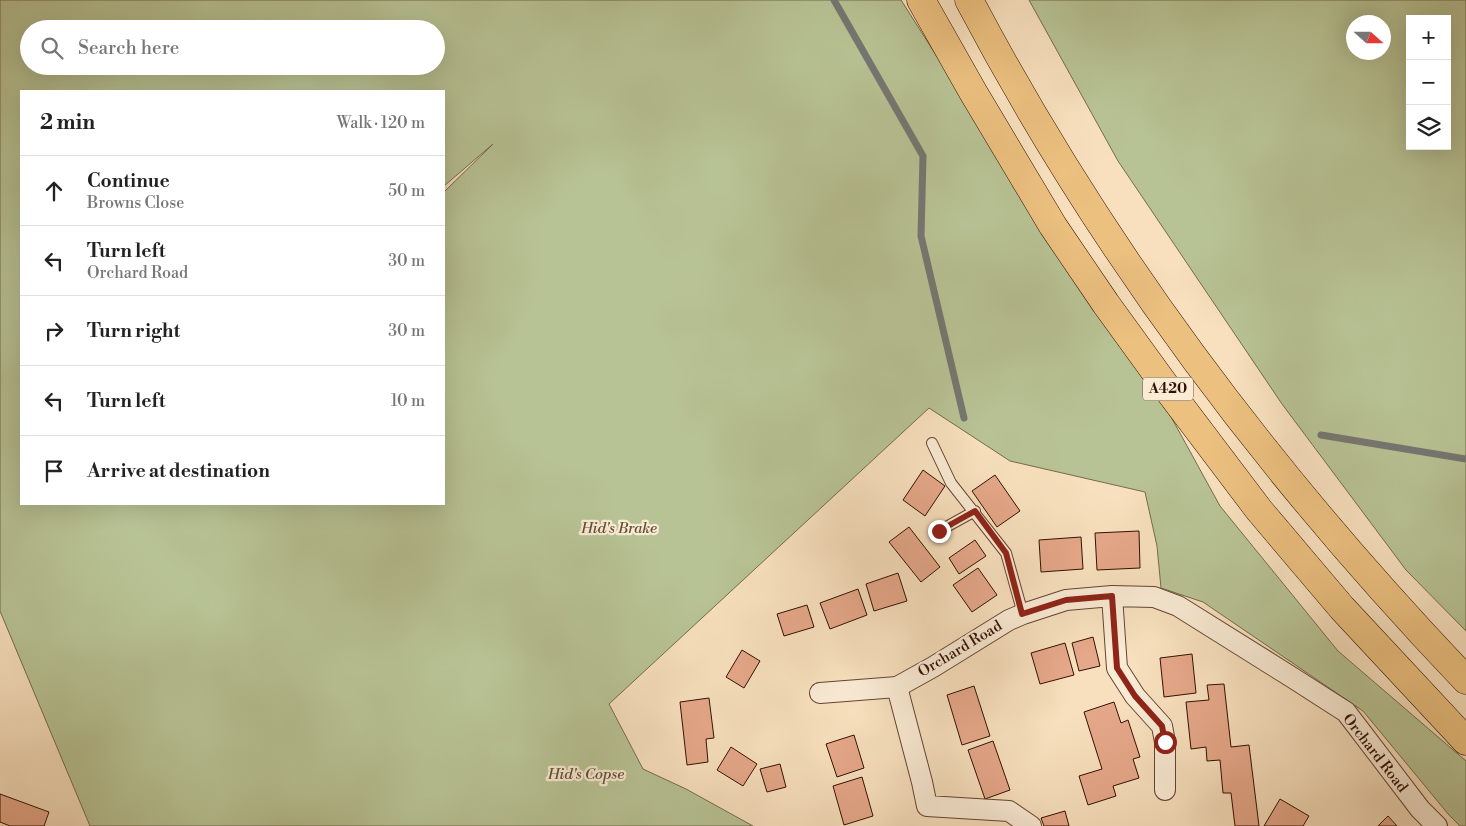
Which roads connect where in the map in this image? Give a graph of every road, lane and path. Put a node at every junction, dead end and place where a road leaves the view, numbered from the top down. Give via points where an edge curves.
1 (921, 0) edge
2 (970, 0) edge
3 (932, 443) dead end
4 (975, 511) junction
5 (939, 531) dead end
6 (1112, 596) junction
7 (1022, 614) junction
8 (1466, 680) edge
9 (897, 687) junction
10 (820, 693) dead end
11 (1466, 740) edge
12 (1165, 790) dead end
13 (1031, 826) edge
14 (1437, 826) edge

1 - 11 highway, A420 via 1053,226 1153,369 1259,510 1329,593
2 - 8 highway, A420 via 1043,131 1189,352 1308,502
3 - 4 lane via 951,483
4 - 5 lane
4 - 7 lane via 1006,553
6 - 7 street, Orchard Road via 1066,600
6 - 12 street via 1117,668 1135,696 1162,726
6 - 14 street, Orchard Road via 1154,597 1178,606 1346,712 1420,809
7 - 9 street, Orchard Road
9 - 10 street
9 - 13 street via 927,806 1009,811

